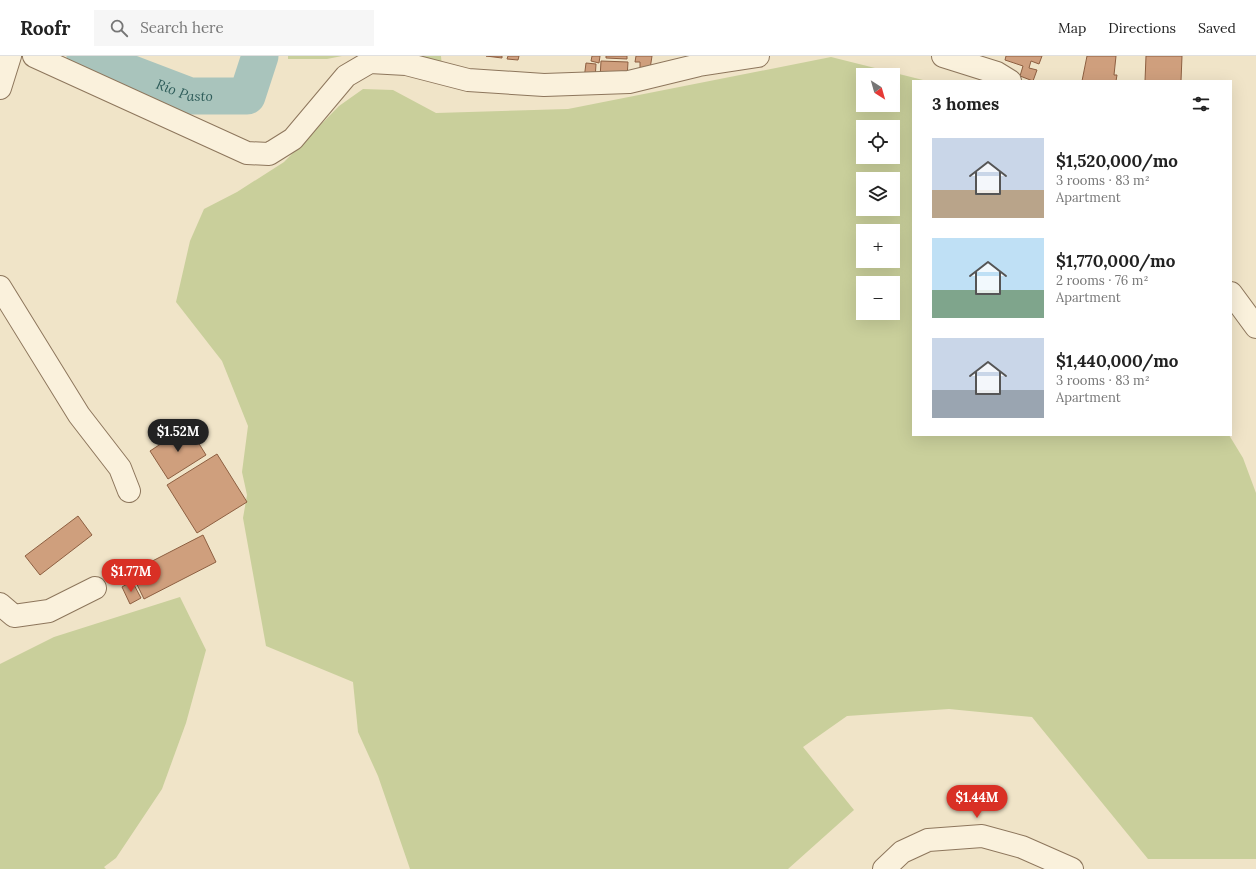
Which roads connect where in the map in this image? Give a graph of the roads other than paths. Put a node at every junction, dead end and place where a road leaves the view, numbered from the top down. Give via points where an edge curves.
1 (10, 56) edge
2 (34, 56) edge
3 (758, 56) edge
4 (943, 56) edge
5 (1008, 80) edge
6 (0, 88) edge
7 (0, 286) edge
8 (1232, 294) edge
9 (1256, 328) edge
10 (129, 491) dead end
11 (95, 588) dead end
12 (0, 604) edge
13 (884, 869) edge
14 (1072, 869) edge

1 - 6 street
2 - 3 street via 247,153 269,154 293,139 346,76 370,62 406,64 468,80 544,85 629,82 698,65
4 - 5 street via 997,73
7 - 10 street via 79,415 120,468
8 - 9 street
11 - 12 street via 49,611 14,616
13 - 14 street via 902,852 928,840 982,836 1022,847

